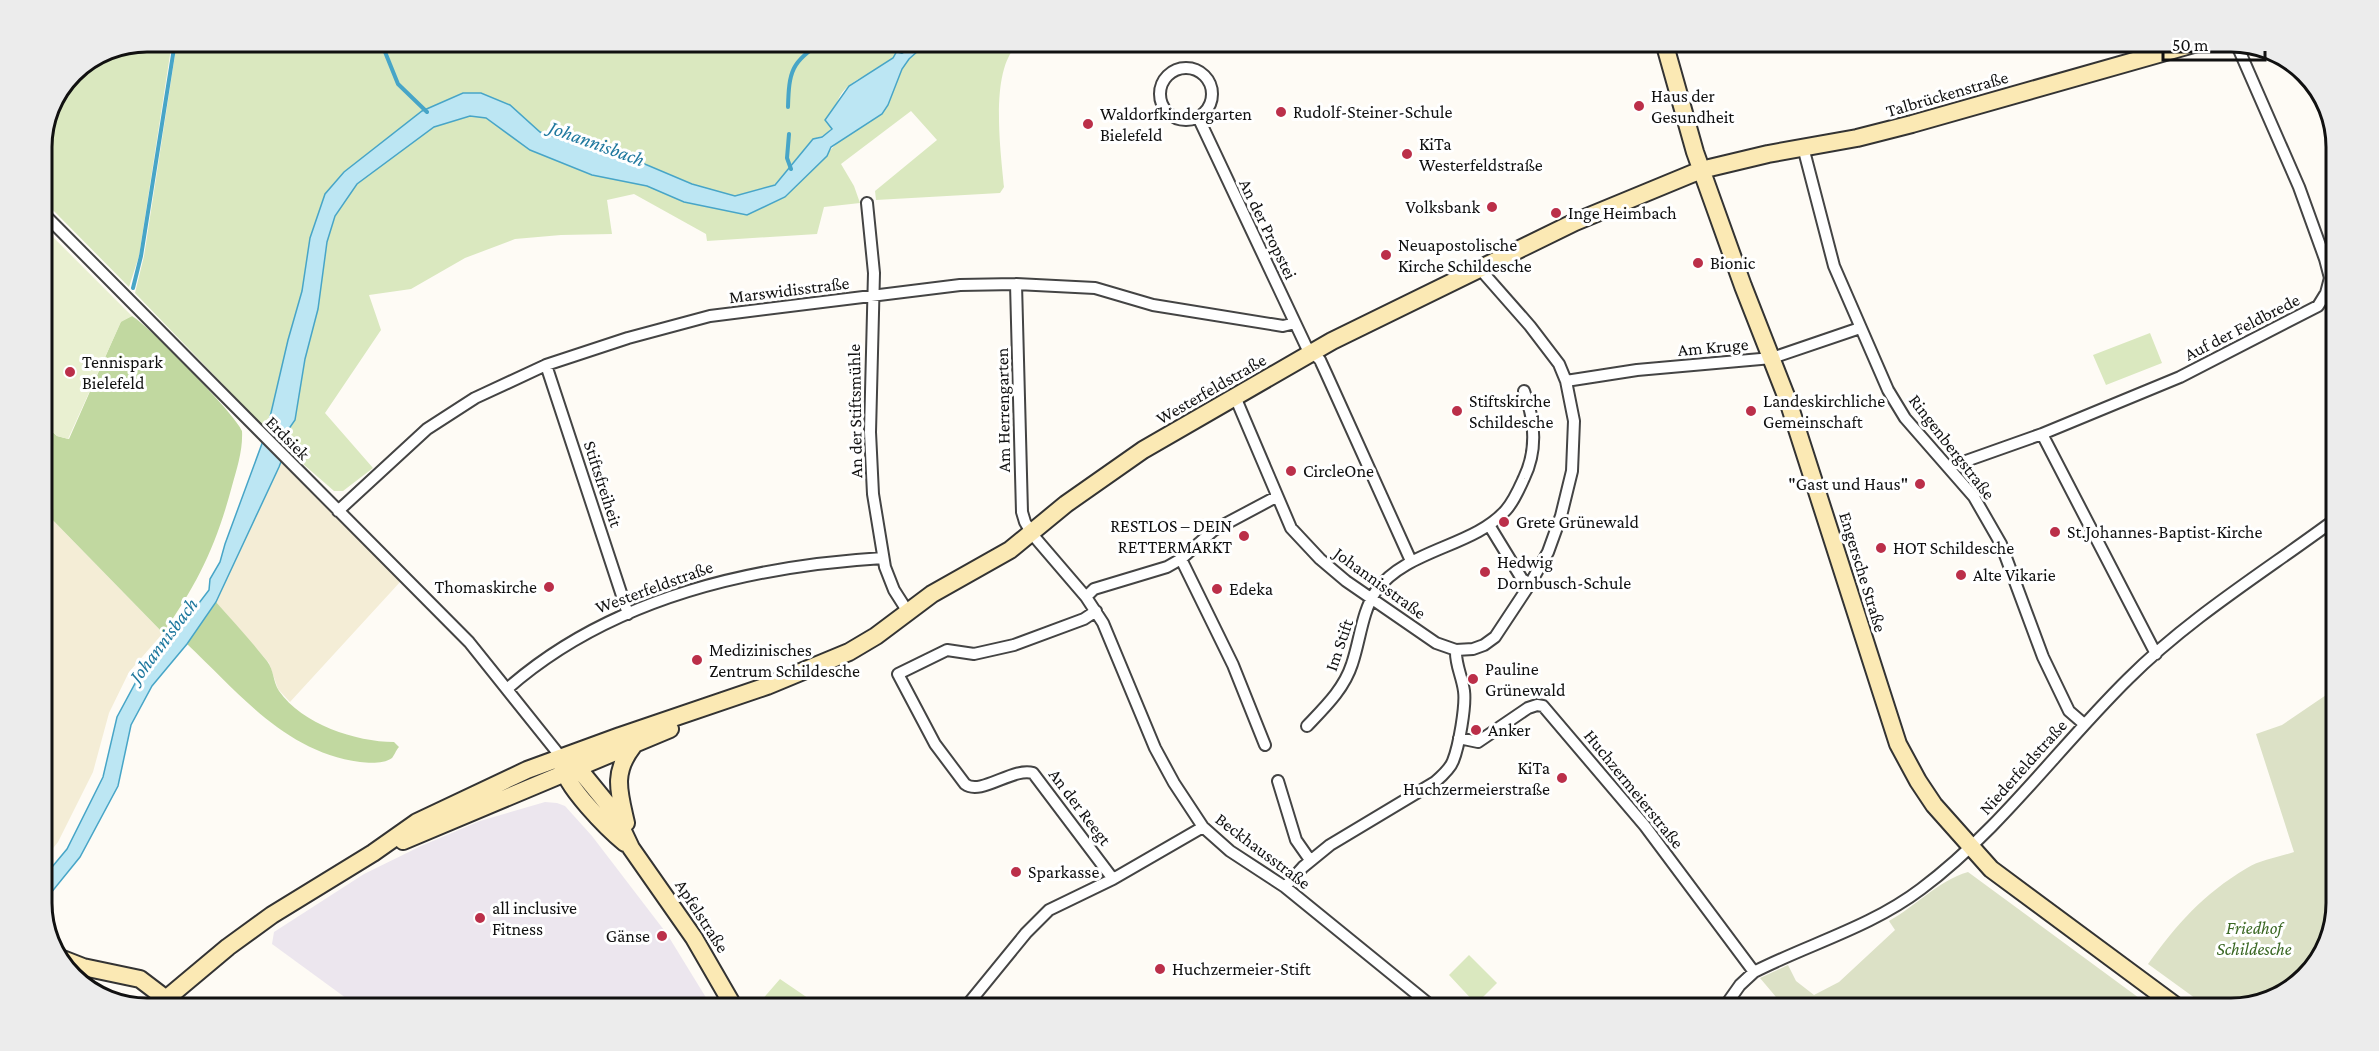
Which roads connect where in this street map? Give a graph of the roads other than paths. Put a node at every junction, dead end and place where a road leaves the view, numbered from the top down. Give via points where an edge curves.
1 (1667, 52) edge
2 (2166, 52) edge
3 (2240, 53) edge
4 (1198, 117) junction
5 (1803, 147) junction
6 (1701, 170) junction
7 (867, 204) dead end
8 (53, 223) edge
9 (2326, 265) edge
10 (1479, 268) junction
11 (1016, 284) junction
12 (2326, 293) edge
13 (873, 296) junction
14 (1295, 323) junction
15 (1860, 328) junction
16 (1312, 352) junction
17 (1772, 358) junction
18 (546, 365) junction
19 (1566, 381) junction
20 (1524, 391) dead end
21 (1236, 399) junction
22 (2042, 434) junction
23 (1948, 467) junction
24 (1276, 497) junction
25 (338, 511) junction
26 (1489, 525) junction
27 (2326, 526) edge
28 (1032, 534) junction
29 (883, 558) junction
30 (1180, 559) junction
31 (1411, 561) junction
32 (1530, 584) junction
33 (1086, 597) junction
34 (1371, 599) junction
35 (1096, 611) junction
36 (908, 612) junction
37 (628, 614) junction
38 (1456, 650) junction
39 (2156, 654) junction
40 (767, 686) junction
41 (507, 689) junction
42 (2084, 724) junction
43 (1307, 726) dead end
44 (1459, 738) junction
45 (633, 745) junction
46 (1265, 745) dead end
47 (567, 766) junction
48 (1278, 781) dead end
49 (1203, 827) junction
50 (631, 848) junction
51 (1971, 848) junction
52 (1310, 860) junction
53 (1113, 879) junction
54 (1285, 886) junction
55 (74, 963) edge
56 (1754, 972) junction
57 (155, 998) edge
58 (167, 998) edge
59 (729, 998) edge
60 (973, 998) edge
61 (1422, 998) edge
62 (1731, 998) edge
63 (2165, 998) edge

1 - 6 main road, Engersche Straße
2 - 5 main road, Talbrückenstraße via 1912,124
3 - 9 street, Auf der Feldbrede via 2299,187
4 - 4 street via 1211,100 1206,78 1194,69 1171,73 1160,92 1166,112 1187,121
4 - 14 street, An der Propstei
5 - 6 main road, Talbrückenstraße
5 - 15 street, Ringenbergstraße via 1834,266
6 - 10 main road, Westerfeldstraße via 1575,222
6 - 17 main road, Engersche Straße
7 - 13 street, An der Stiftsmühle
8 - 25 street, Erdsiek
10 - 16 main road, Westerfeldstraße
10 - 19 street via 1559,364
11 - 13 street, Marswidisstraße via 960,285
11 - 14 street, Marswidisstraße via 1095,288 1154,305 1283,326
11 - 28 street, Am Herrengarten via 1022,512
12 - 22 street, Auf der Feldbrede via 2318,306 2302,316 2180,377
13 - 18 street, Marswidisstraße via 710,316
13 - 29 street, An der Stiftsmühle via 870,454
14 - 16 street, An der Propstei
15 - 17 street, Am Kruge
15 - 23 street, Ringenbergstraße via 1905,418
16 - 21 main road, Westerfeldstraße
16 - 31 street, An der Propstei via 1320,360
17 - 19 street, Am Kruge
17 - 51 main road, Engersche Straße via 1898,744 1934,805
18 - 25 street, Marswidisstraße via 475,398 443,418
18 - 37 street, Stiftsfreiheit
19 - 32 street via 1574,421 1572,471 1548,552
20 - 26 street via 1534,426 1532,457 1519,491
21 - 24 street, Johannisstraße
21 - 28 main road, Westerfeldstraße via 1122,463
22 - 23 street, Auf der Feldbrede
22 - 39 street
23 - 42 street, Ringenbergstraße via 1974,497 2001,544 2043,657 2069,711
24 - 30 street via 1214,530
24 - 34 street, Johannisstraße via 1291,528 1320,559
25 - 41 street, Erdsiek via 469,642
26 - 31 street
26 - 32 street via 1522,579
27 - 39 street, Niederfeldstraße via 2188,626
28 - 33 street, Beckhausstraße
28 - 36 main road, Westerfeldstraße
29 - 36 street, An der Stiftsmühle via 888,578
29 - 37 street, Westerfeldstraße via 828,563 722,582
30 - 33 street via 1154,572 1094,589
30 - 46 street via 1233,665
31 - 34 street via 1377,589
32 - 38 street via 1495,637 1473,650
33 - 35 street, Beckhausstraße
34 - 38 street, Johannisstraße via 1436,643
34 - 43 street, Im Stift via 1352,666 1339,691
35 - 49 street, Beckhausstraße via 1160,758
35 - 53 street, An der Reegt via 1014,645 974,654 947,650 898,674 935,744 965,784 977,788 1024,771 1033,773
36 - 40 main road, Westerfeldstraße via 849,652
37 - 41 street, Westerfeldstraße via 568,644
38 - 44 street via 1464,692
39 - 42 street, Niederfeldstraße
40 - 45 main road, Westerfeldstraße
40 - 47 main road, Westerfeldstraße
41 - 47 street
42 - 51 street, Niederfeldstraße
44 - 52 street via 1453,762 1442,776
44 - 56 street, Huchzermeierstraße via 1478,742 1528,708 1543,706 1646,826
45 - 47 main road, Westerfeldstraße
45 - 50 main road via 618,776
47 - 50 main road, Apfelstraße via 614,812
47 - 58 main road, Westerfeldstraße via 527,770 412,826 272,915
48 - 52 street via 1296,840
49 - 53 street
49 - 54 street, Beckhausstraße via 1230,851
50 - 59 main road, Apfelstraße via 694,938
51 - 56 street, Niederfeldstraße via 1920,890 1880,916
51 - 63 main road, Engersche Straße via 1991,868
52 - 54 street
53 - 60 street via 1059,904 1041,917
54 - 61 street, Beckhausstraße
55 - 57 main road via 141,979
56 - 62 street, Niederfeldstraße

